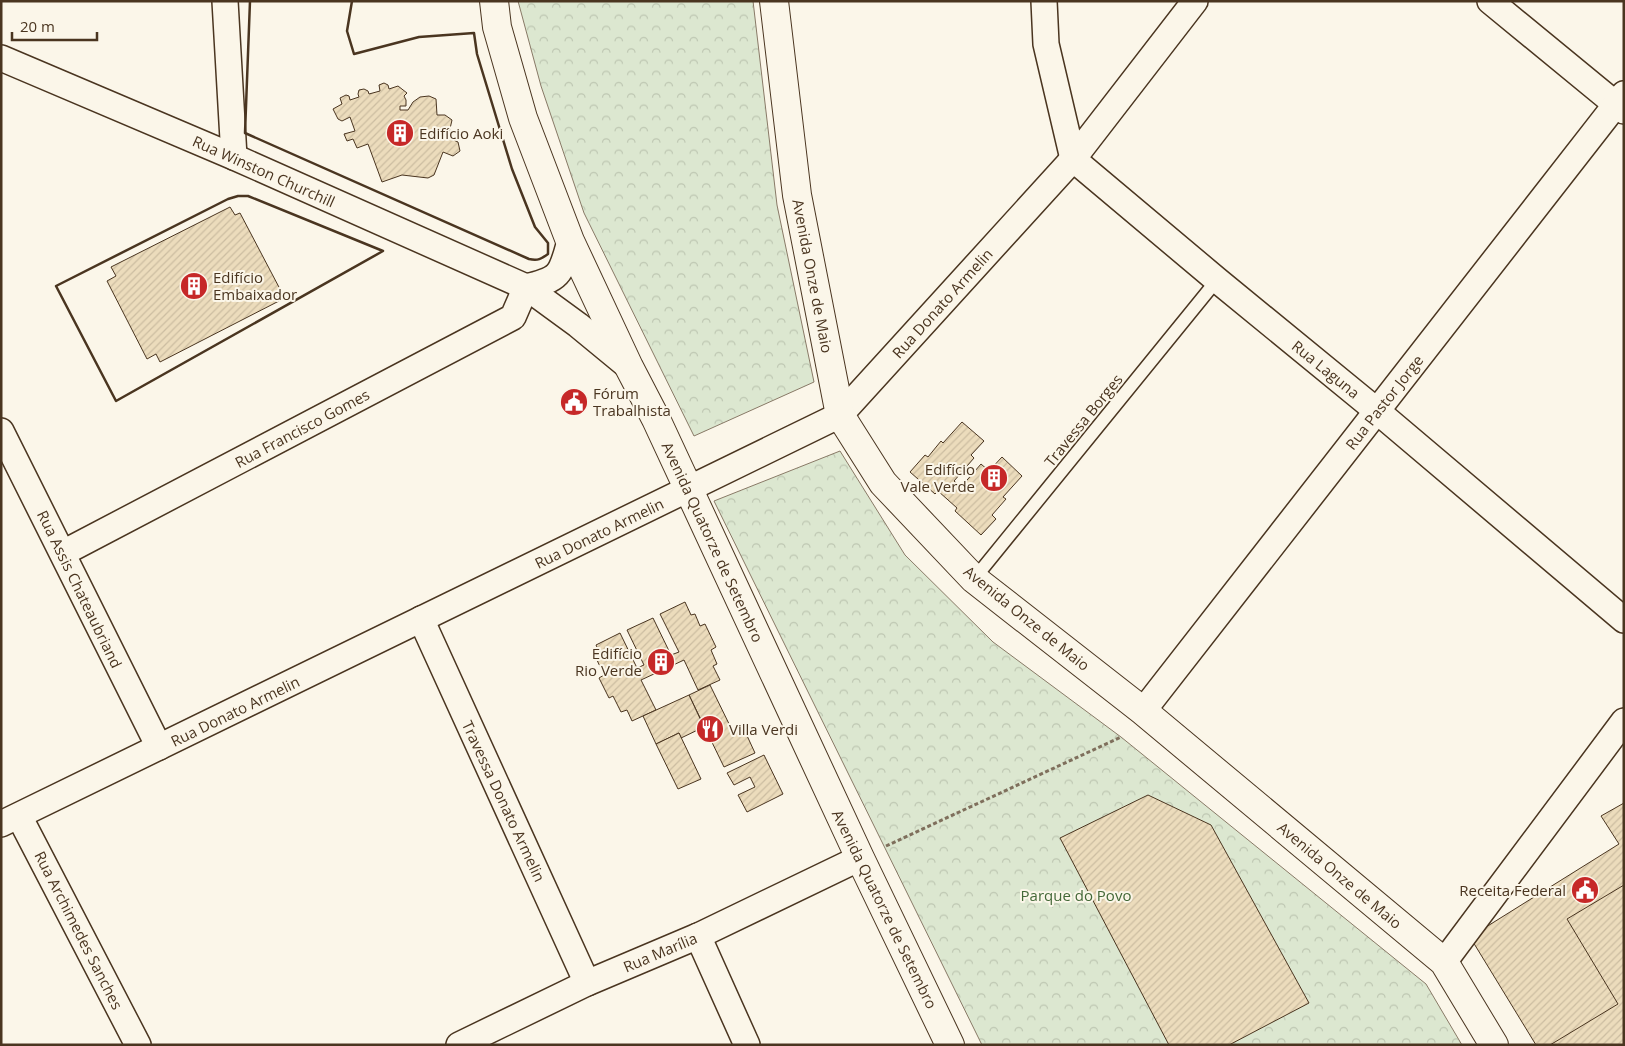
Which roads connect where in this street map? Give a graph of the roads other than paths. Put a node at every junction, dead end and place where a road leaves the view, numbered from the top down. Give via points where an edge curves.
1 (225, 1) edge
2 (494, 1) edge
3 (774, 1) edge
4 (1044, 1) edge
5 (1196, 1) edge
6 (1490, 1) edge
7 (1, 58) edge
8 (1621, 103) edge
9 (234, 157) junction
10 (1073, 159) junction
11 (570, 241) junction
12 (1217, 280) junction
13 (526, 287) junction
14 (629, 367) junction
15 (1377, 411) junction
16 (840, 415) junction
17 (1, 431) edge
18 (688, 489) junction
19 (63, 553) junction
20 (974, 579) junction
21 (421, 619) junction
22 (1624, 620) edge
23 (1143, 711) junction
24 (1624, 721) edge
25 (159, 747) junction
26 (10, 820) edge
27 (860, 858) junction
28 (698, 936) junction
29 (1444, 962) junction
30 (587, 983) junction
31 (138, 1045) edge
32 (459, 1045) edge
33 (747, 1045) edge
34 (950, 1045) edge
35 (1494, 1045) edge

1 - 9 street
2 - 11 street, Avenida Quatorze de Setembro via 497,28 523,118
3 - 16 street, Avenida Onze de Maio via 797,195
4 - 10 street via 1046,44
5 - 10 street, Rua Donato Armelin
6 - 8 street
7 - 9 street, Rua Winston Churchill
8 - 15 street, Rua Pastor Jorge
9 - 13 street, Rua Winston Churchill
10 - 12 street, Rua Laguna
10 - 16 street, Rua Donato Armelin
11 - 13 street via 558,275 546,283
11 - 14 street, Avenida Quatorze de Setembro
12 - 15 street, Rua Laguna
12 - 20 lane, Travessa Borges
13 - 14 street, Rua Winston Churchill
13 - 19 street, Rua Francisco Gomes via 513,317
14 - 18 street, Avenida Quatorze de Setembro
15 - 22 street, Rua Laguna
15 - 23 street, Rua Pastor Jorge
16 - 18 street, Rua Donato Armelin
16 - 20 street, Avenida Onze de Maio via 883,484
17 - 19 street, Rua Assis Chateaubriand
18 - 21 street, Rua Donato Armelin
18 - 27 street, Avenida Quatorze de Setembro
19 - 25 street, Rua Assis Chateaubriand
20 - 23 street, Avenida Onze de Maio
21 - 25 street, Rua Donato Armelin
21 - 30 street, Travessa Donato Armelin
23 - 29 street, Avenida Onze de Maio
24 - 29 street
25 - 26 street, Rua Donato Armelin
26 - 31 street, Rua Archimedes Sanches
27 - 28 street, Rua Marília
27 - 34 street, Avenida Quatorze de Setembro
28 - 30 street, Rua Marília
28 - 33 street
29 - 35 street, Avenida Onze de Maio
30 - 32 street, Rua Marília

